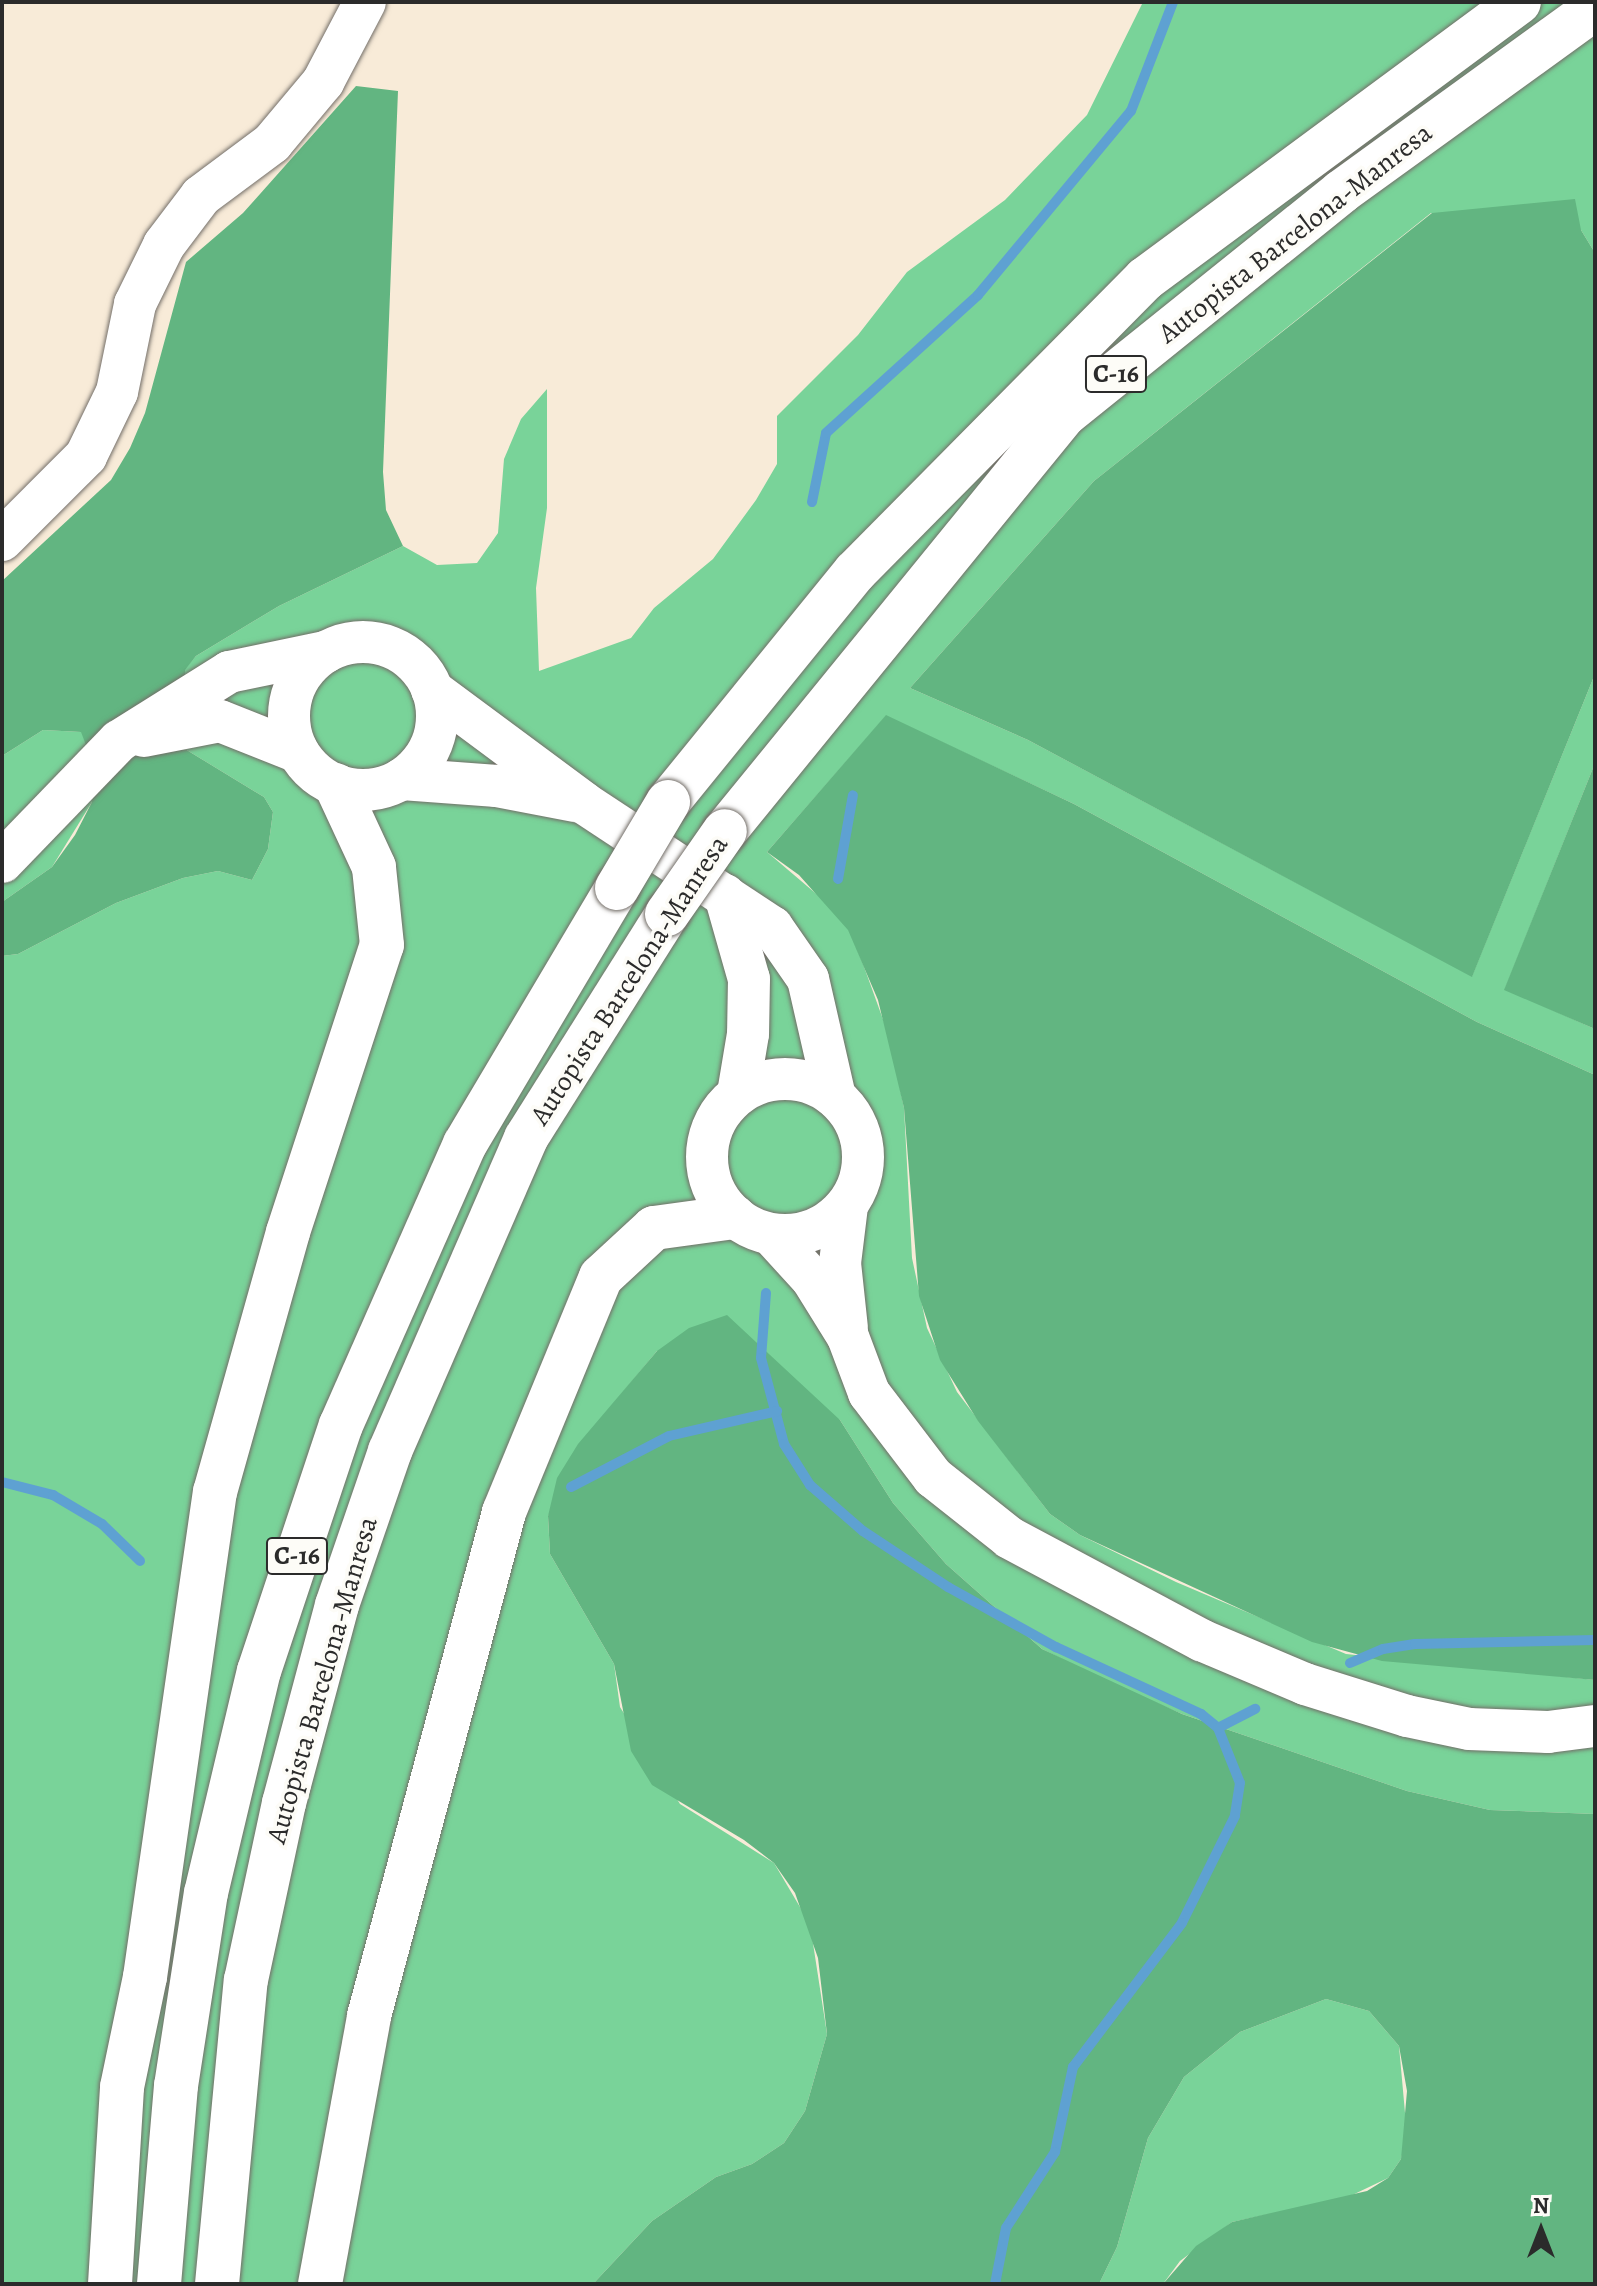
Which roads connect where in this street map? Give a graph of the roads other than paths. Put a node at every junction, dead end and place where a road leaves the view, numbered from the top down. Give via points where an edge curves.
1 (365, 2) edge
2 (1519, 2) edge
3 (1595, 8) edge
4 (2, 540) edge
5 (326, 652) junction
6 (432, 690) junction
7 (119, 741) junction
8 (298, 752) junction
9 (402, 779) junction
10 (336, 785) junction
11 (584, 803) junction
12 (2, 862) edge
13 (725, 895) junction
14 (738, 1094) junction
15 (835, 1097) junction
16 (847, 1206) junction
17 (753, 1226) junction
18 (848, 1337) junction
19 (1595, 1726) edge
20 (110, 2284) edge
21 (159, 2284) edge
22 (217, 2284) edge
23 (320, 2284) edge

1 - 4 street via 323,82 280,133 201,196 164,245 135,304 117,392 86,456
2 - 21 highway, Autopista Barcelona-Manresa / C-16, bridge via 1145,279 855,572 668,802 465,1144 341,1425 259,1671 206,1893 176,2086
3 - 22 highway, Autopista Barcelona-Manresa / C-16, bridge via 1341,192 1064,415 725,831 526,1138 390,1451 337,1605 284,1803 246,1980
5 - 6 street via 356,642 387,646 414,663
5 - 7 street via 229,672
5 - 8 street via 304,671 291,696 289,725
6 - 9 street via 437,714 433,740 421,762
6 - 11 street
7 - 8 street via 220,721
7 - 12 street
8 - 10 street via 314,772
9 - 10 street via 370,790
9 - 11 street via 497,786
10 - 20 highway via 374,867 382,945 288,1232 215,1492 145,1977 122,2087
11 - 13 street
13 - 14 street via 749,979 748,1034
13 - 15 street via 772,927 808,979
14 - 15 street via 788,1079
14 - 17 street via 715,1121 706,1155 713,1189
15 - 16 street via 854,1120 863,1149 860,1179
16 - 17 street via 813,1230
16 - 18 street via 840,1263
17 - 18 street via 812,1279
17 - 23 highway via 654,1228 601,1277 504,1512 369,2016
18 - 19 street via 869,1393 933,1477 1010,1538 1201,1640 1305,1684 1407,1716 1469,1729 1548,1732

